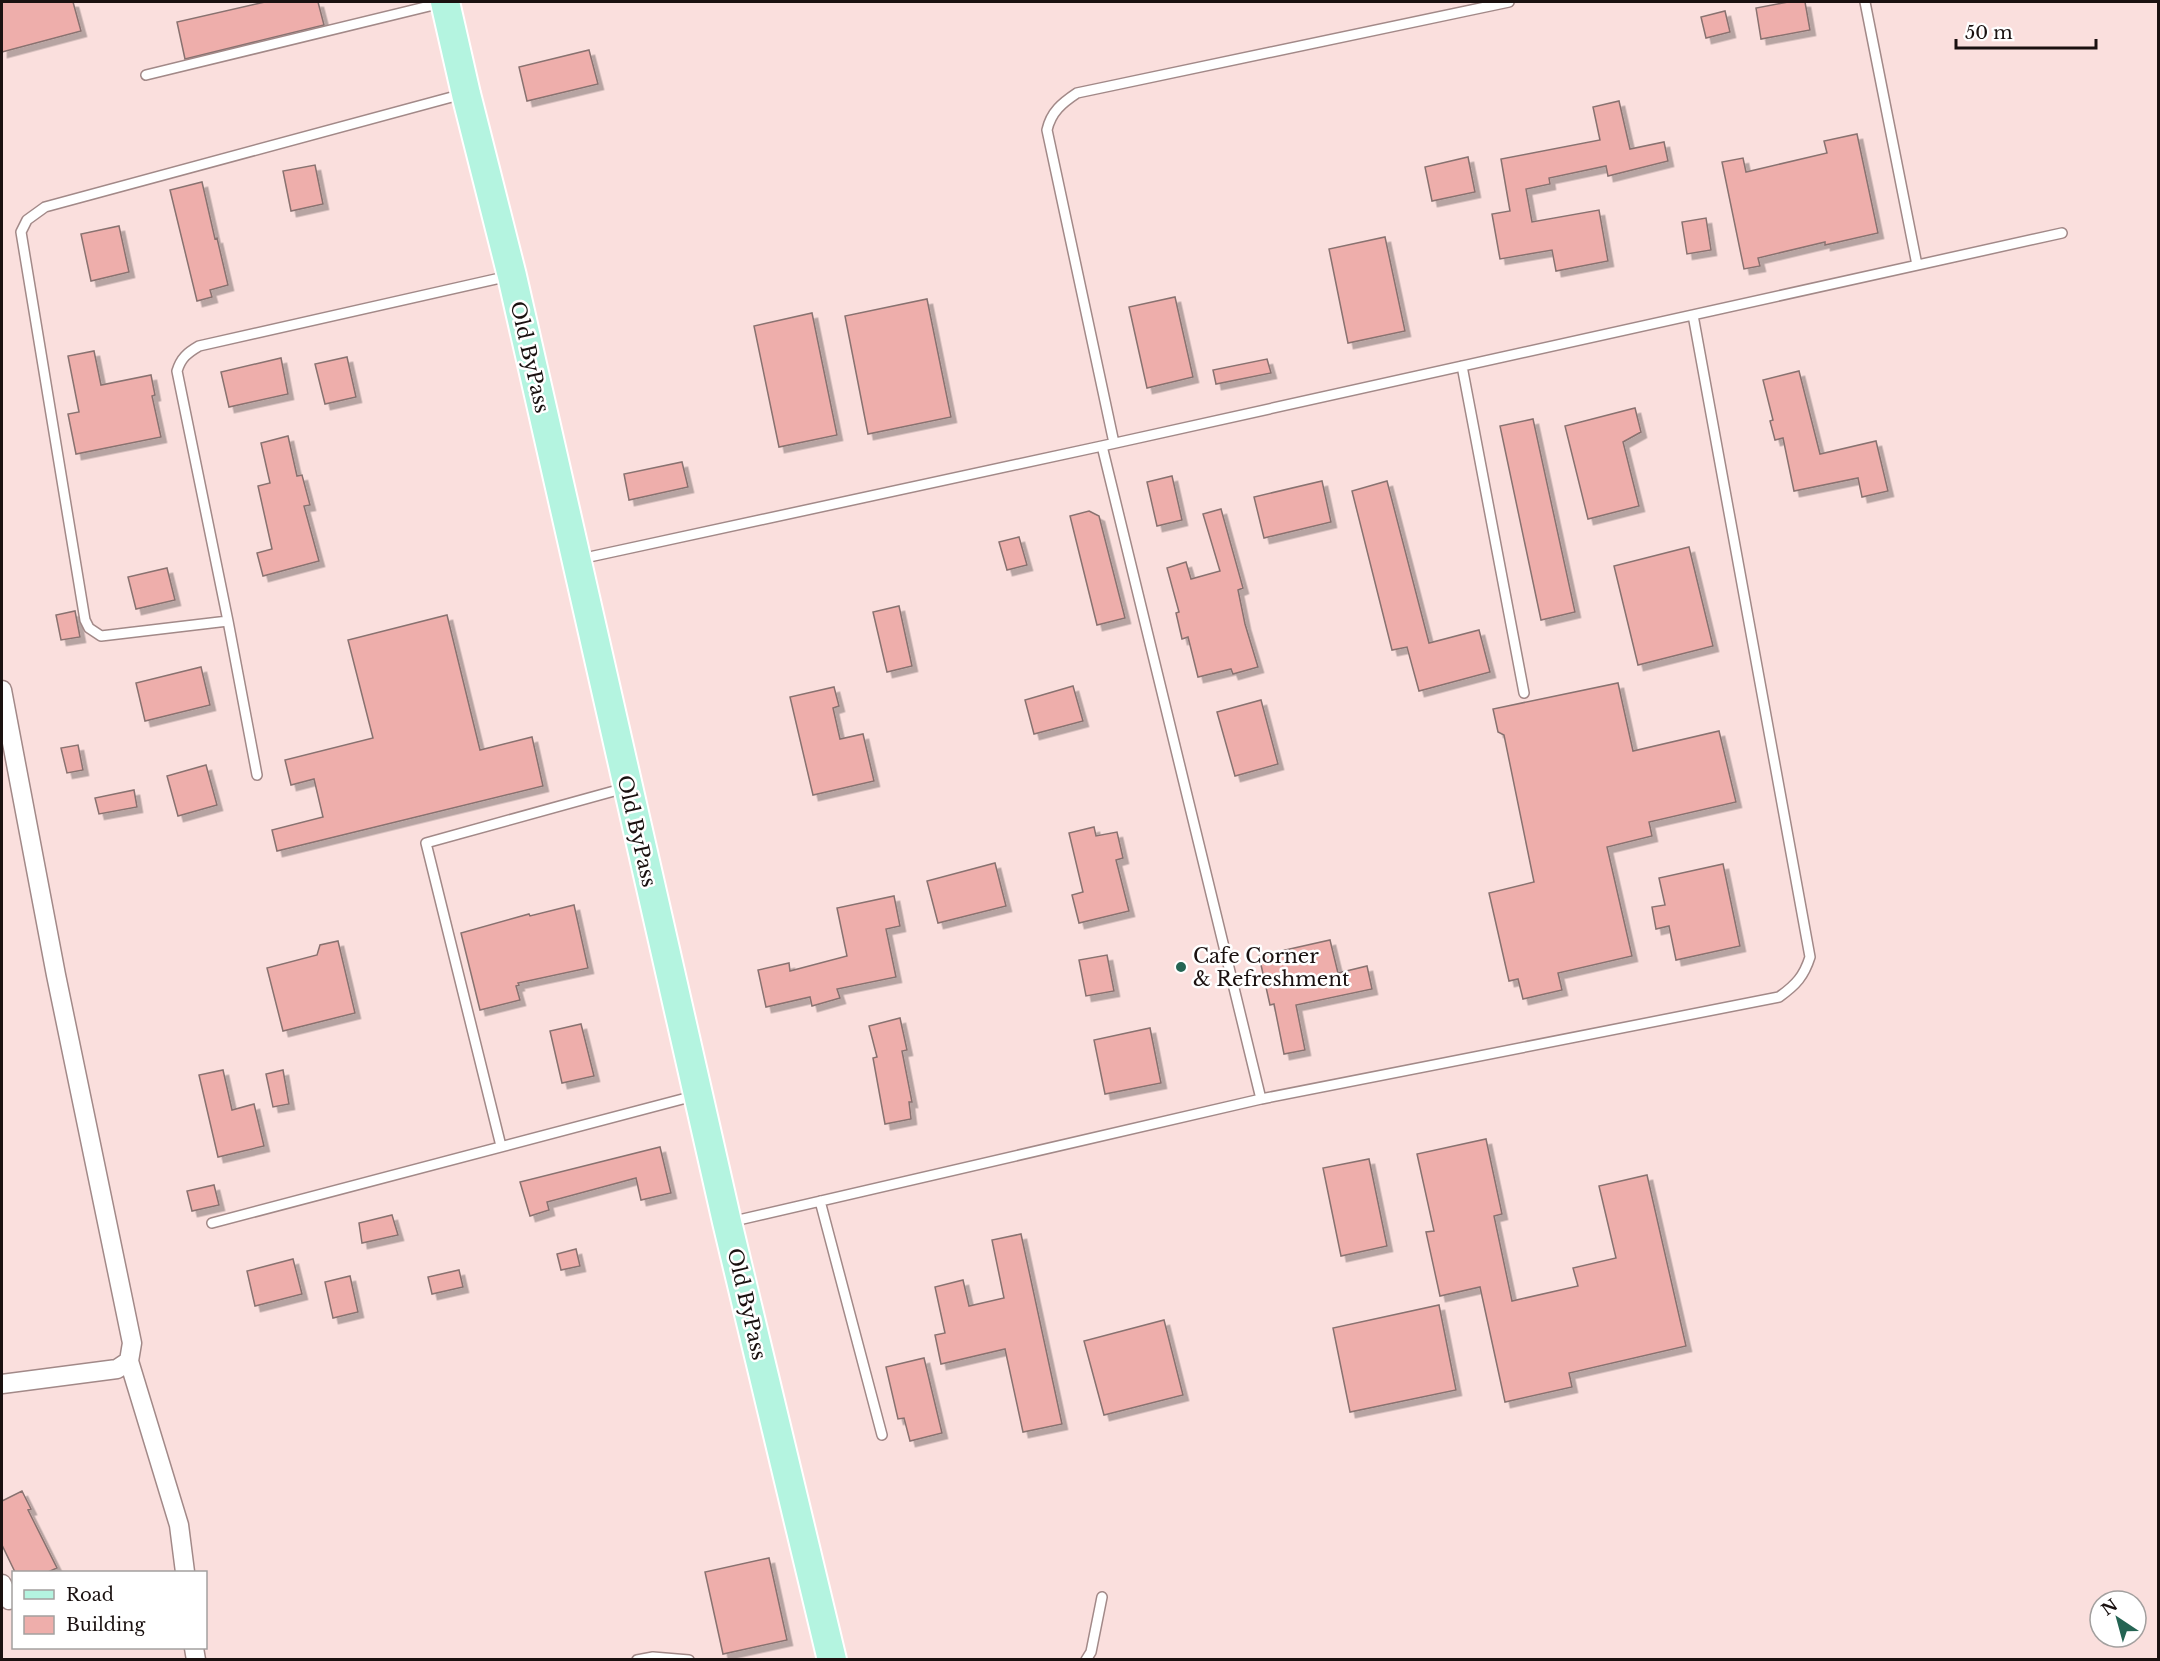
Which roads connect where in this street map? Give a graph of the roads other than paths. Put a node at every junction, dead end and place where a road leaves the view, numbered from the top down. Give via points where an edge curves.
1 (445, 2) edge
2 (1509, 2) edge
3 (1865, 2) edge
4 (146, 75) dead end
5 (465, 94) junction
6 (2062, 233) dead end
7 (1917, 265) junction
8 (512, 276) junction
9 (1693, 315) junction
10 (1462, 366) junction
11 (1114, 443) junction
12 (1102, 446) junction
13 (578, 560) junction
14 (228, 621) junction
15 (2, 690) edge
16 (1524, 693) dead end
17 (257, 776) dead end
18 (627, 788) junction
19 (700, 1095) junction
20 (1261, 1099) junction
21 (501, 1146) junction
22 (820, 1201) junction
23 (727, 1222) junction
24 (212, 1223) dead end
25 (129, 1361) junction
26 (2, 1384) edge
27 (882, 1435) dead end
28 (185, 1571) edge
29 (1102, 1597) dead end
30 (637, 1659) edge
31 (689, 1659) edge
32 (832, 1659) edge
33 (1086, 1659) edge

1 - 4 lane
1 - 5 main road, Old ByPass
2 - 11 lane via 1077,93 1055,110 1047,130
3 - 7 lane
5 - 8 main road, Old ByPass
5 - 14 lane via 45,207 27,220 21,232 89,628 101,636
6 - 7 lane
7 - 9 lane
8 - 13 main road, Old ByPass
8 - 14 lane via 199,346 180,359 177,371
9 - 10 lane
9 - 20 lane via 1810,957 1804,974 1779,998
10 - 11 lane
10 - 16 lane
11 - 12 lane
12 - 13 lane
12 - 20 lane
13 - 18 main road, Old ByPass
14 - 17 lane
15 - 25 street via 132,1344
18 - 19 main road, Old ByPass
18 - 21 lane via 426,843
19 - 21 lane
19 - 23 main road, Old ByPass
20 - 22 lane
21 - 24 lane
22 - 23 lane
22 - 27 lane
23 - 32 main road, Old ByPass
25 - 26 street via 117,1369
25 - 28 street via 179,1526
29 - 33 lane
30 - 31 lane

